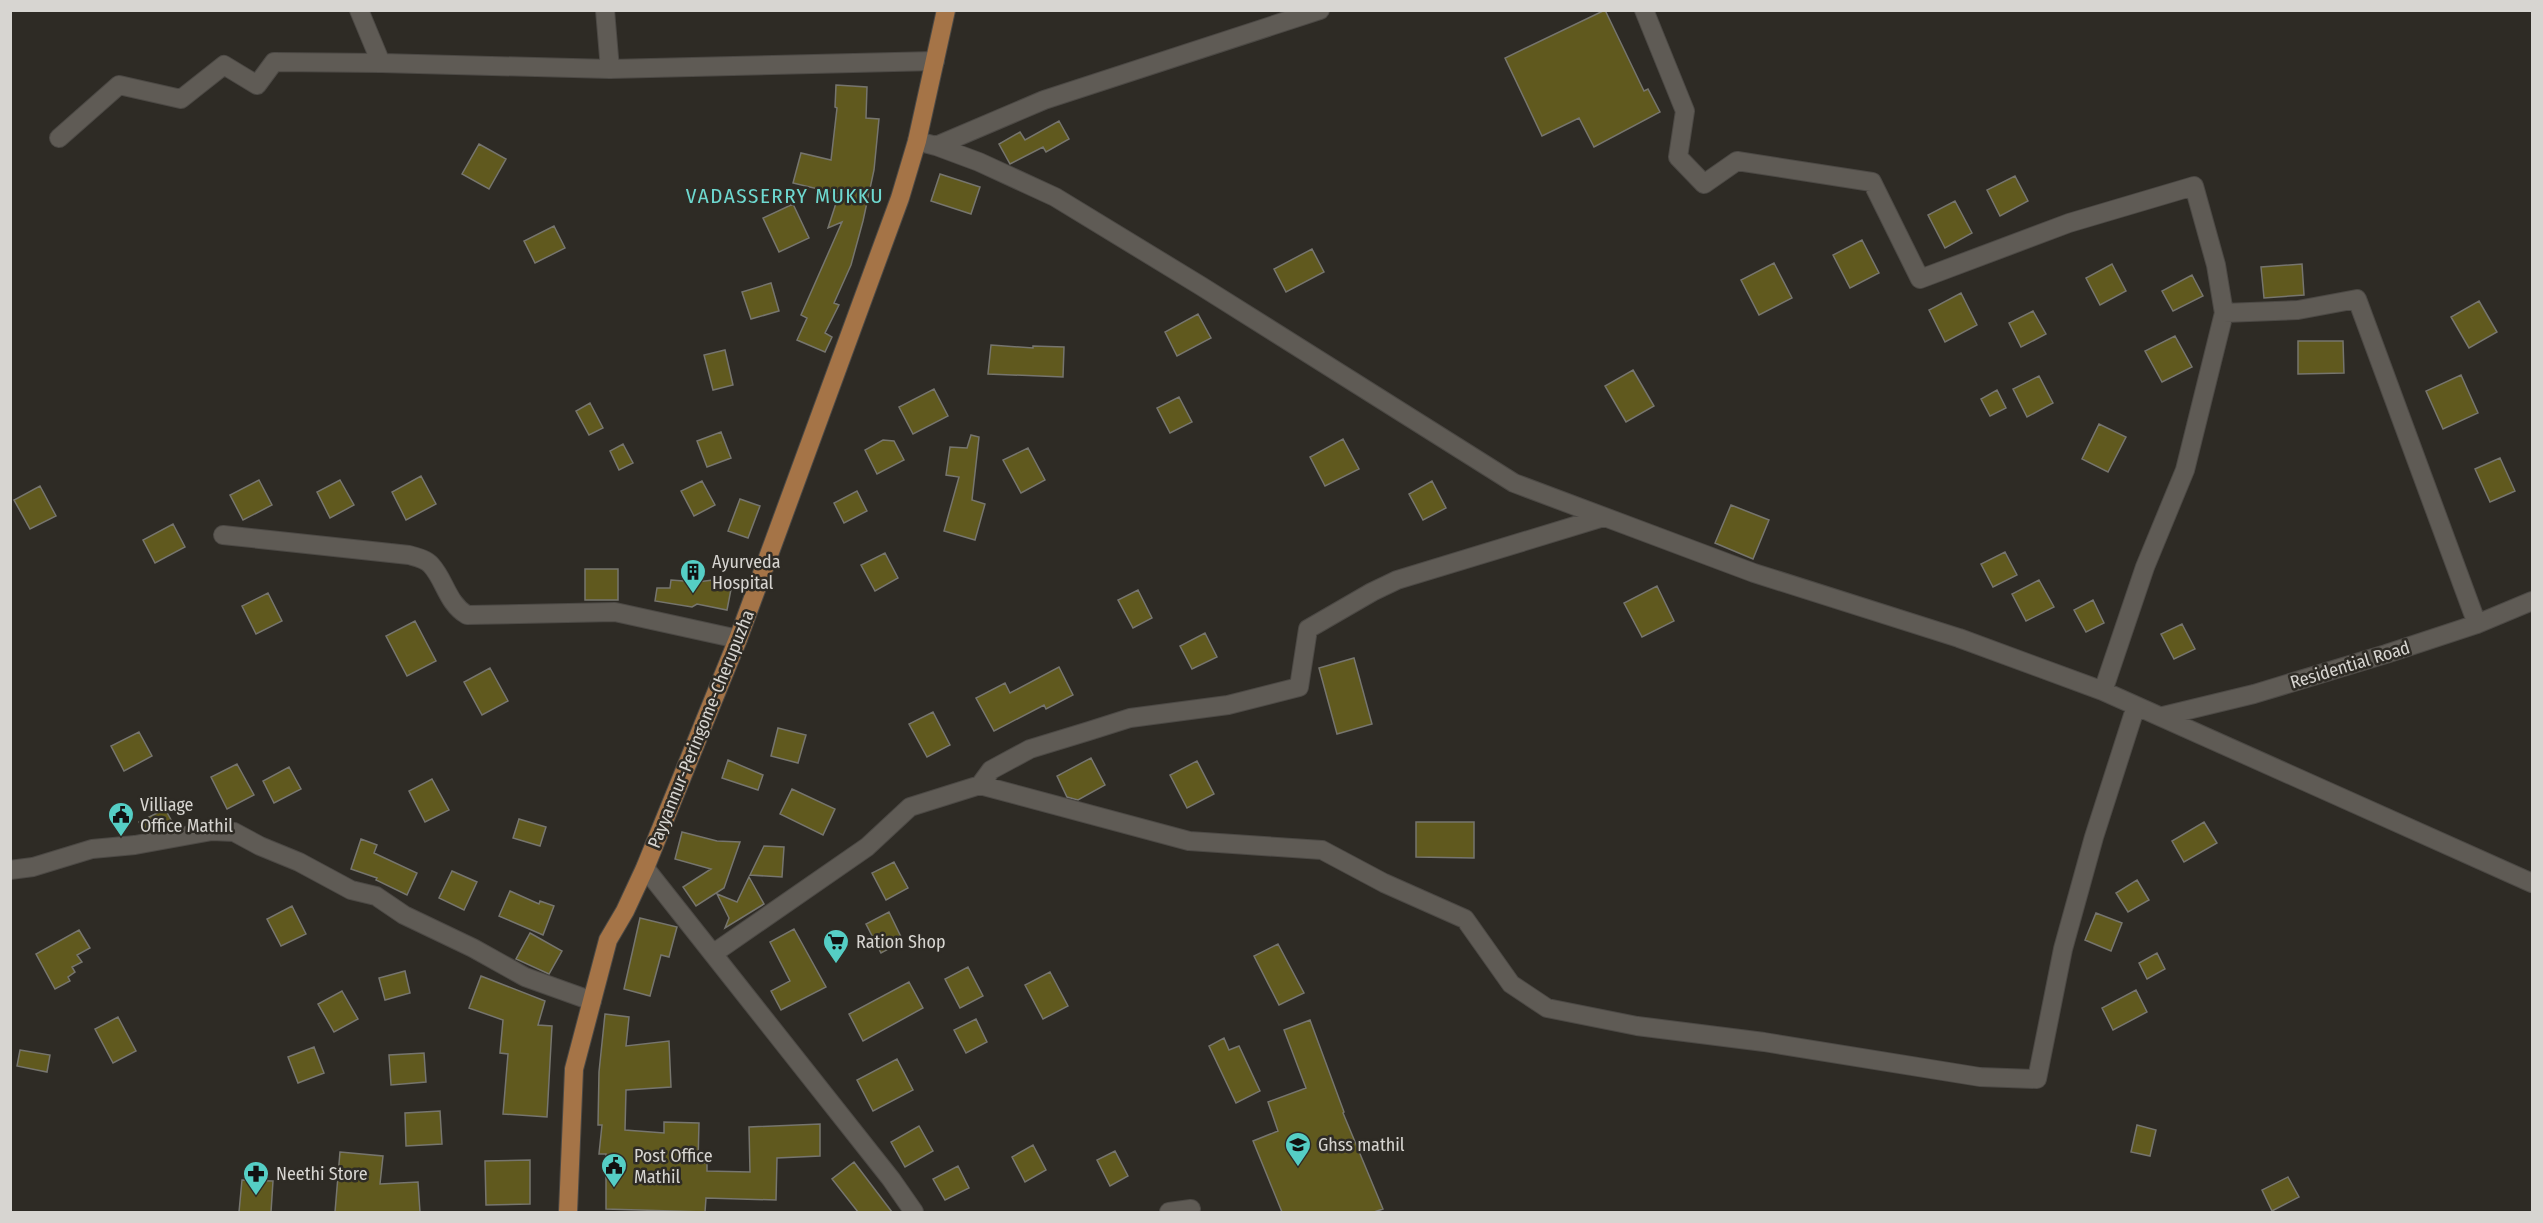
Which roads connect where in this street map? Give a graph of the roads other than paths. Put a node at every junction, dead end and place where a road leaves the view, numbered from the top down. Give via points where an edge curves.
1 (358, 10) edge
2 (604, 10) edge
3 (946, 10) edge
4 (1320, 10) edge
5 (1644, 10) edge
6 (935, 61) junction
7 (381, 63) junction
8 (610, 69) junction
9 (59, 138) dead end
10 (917, 141) junction
11 (936, 146) junction
12 (2224, 313) junction
13 (1604, 517) junction
14 (223, 536) dead end
15 (2532, 601) edge
16 (2477, 624) junction
17 (738, 639) junction
18 (2103, 691) junction
19 (2136, 706) junction
20 (2163, 716) junction
21 (980, 785) junction
22 (645, 868) junction
23 (10, 870) edge
24 (2532, 883) edge
25 (714, 953) junction
26 (592, 1001) junction
27 (1191, 1209) dead end
28 (568, 1212) edge
29 (914, 1212) edge
30 (1169, 1212) edge

1 - 7 street
2 - 8 street
3 - 6 main road, Payyannur-Peringome-Cherupuzha
4 - 11 street via 1044,100
5 - 12 street via 1685,111 1678,157 1704,184 1737,161 1872,182 1920,279 2069,223 2194,186 2216,265
6 - 8 street
6 - 10 main road, Payyannur-Peringome-Cherupuzha
7 - 8 street
7 - 9 street via 274,62 257,86 224,65 181,99 119,85
10 - 11 street
10 - 17 main road, Payyannur-Peringome-Cherupuzha via 900,198
11 - 13 street via 1055,197 1514,483
12 - 16 street via 2298,310 2357,299
12 - 18 street via 2185,470 2145,567
13 - 18 street via 1754,573 1959,639
13 - 21 street via 1397,580 1372,592 1308,629 1299,687 1228,705 1130,718 1030,749 991,770
14 - 17 street via 420,558 430,564 459,610 467,615 615,612
15 - 16 street, Residential Road
16 - 20 street, Residential Road via 2254,694
17 - 22 main road, Payyannur-Peringome-Cherupuzha
18 - 19 street
19 - 20 street
19 - 21 street via 2070,927 2037,1079 1980,1077 1637,1026 1547,1008 1511,984 1465,919 1322,850 1189,841
20 - 24 street
21 - 25 street via 910,807 867,847
22 - 25 street
22 - 26 main road, Payyannur-Peringome-Cherupuzha via 608,940
23 - 26 street via 92,849 212,831 234,832 351,890 376,896 404,915 525,977
25 - 29 street
26 - 28 main road, Payyannur-Peringome-Cherupuzha via 574,1069
27 - 30 street

